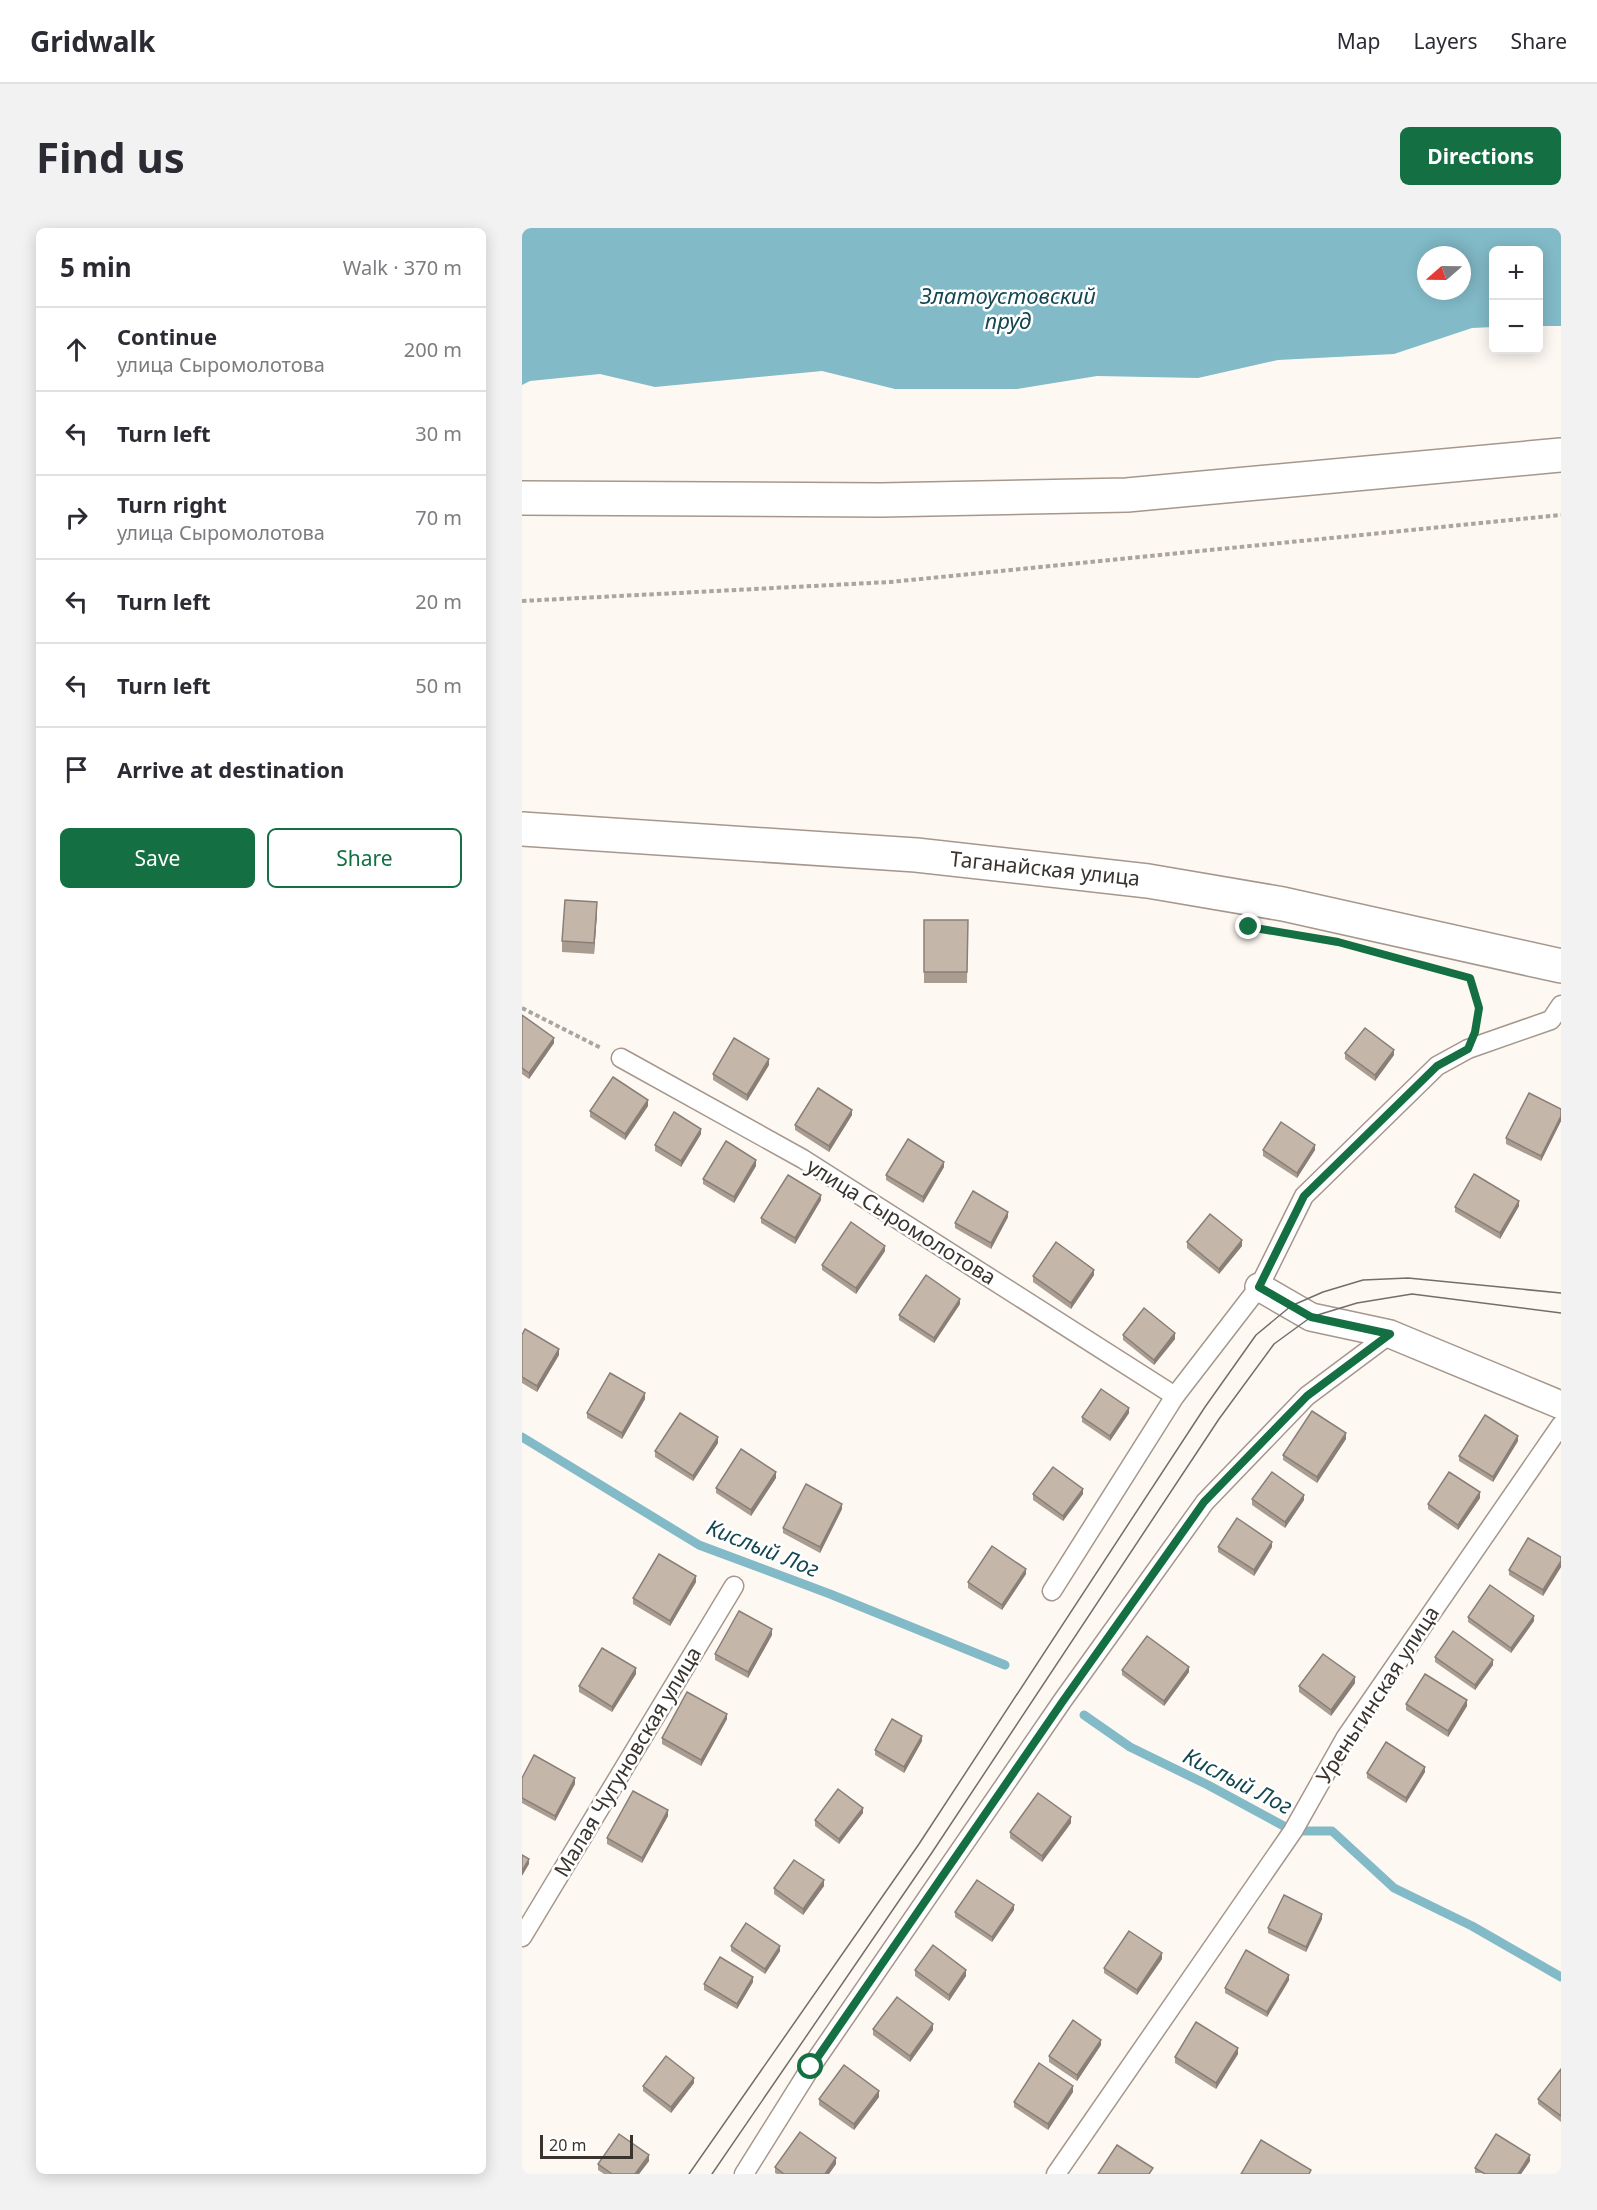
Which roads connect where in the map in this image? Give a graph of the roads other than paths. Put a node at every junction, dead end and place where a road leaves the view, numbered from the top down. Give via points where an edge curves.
1 (1561, 455) edge
2 (522, 498) edge
3 (522, 828) edge
4 (1561, 966) edge
5 (1561, 1005) edge
6 (621, 1058) road end
7 (1259, 1287) junction
8 (1390, 1334) junction
9 (1175, 1396) junction
10 (1561, 1405) edge
11 (1561, 1425) edge
12 (734, 1586) dead end
13 (1052, 1591) dead end
14 (522, 1937) edge
15 (744, 2174) edge
16 (1056, 2174) edge

1 - 2 main road via 1127,495 881,500
3 - 4 main road, Таганайская улица via 916,855 1148,881 1283,904
5 - 7 lane via 1551,1020 1468,1049 1437,1066 1304,1196
6 - 9 lane, улица Сыромолотова via 803,1159
7 - 8 street via 1311,1317
7 - 9 lane
8 - 10 street
8 - 15 lane via 1307,1396 1204,1502 824,2048
9 - 13 lane
11 - 16 lane, Уреньгинская улица via 1346,1737 1293,1831
12 - 14 lane, Малая Чугуновская улица

